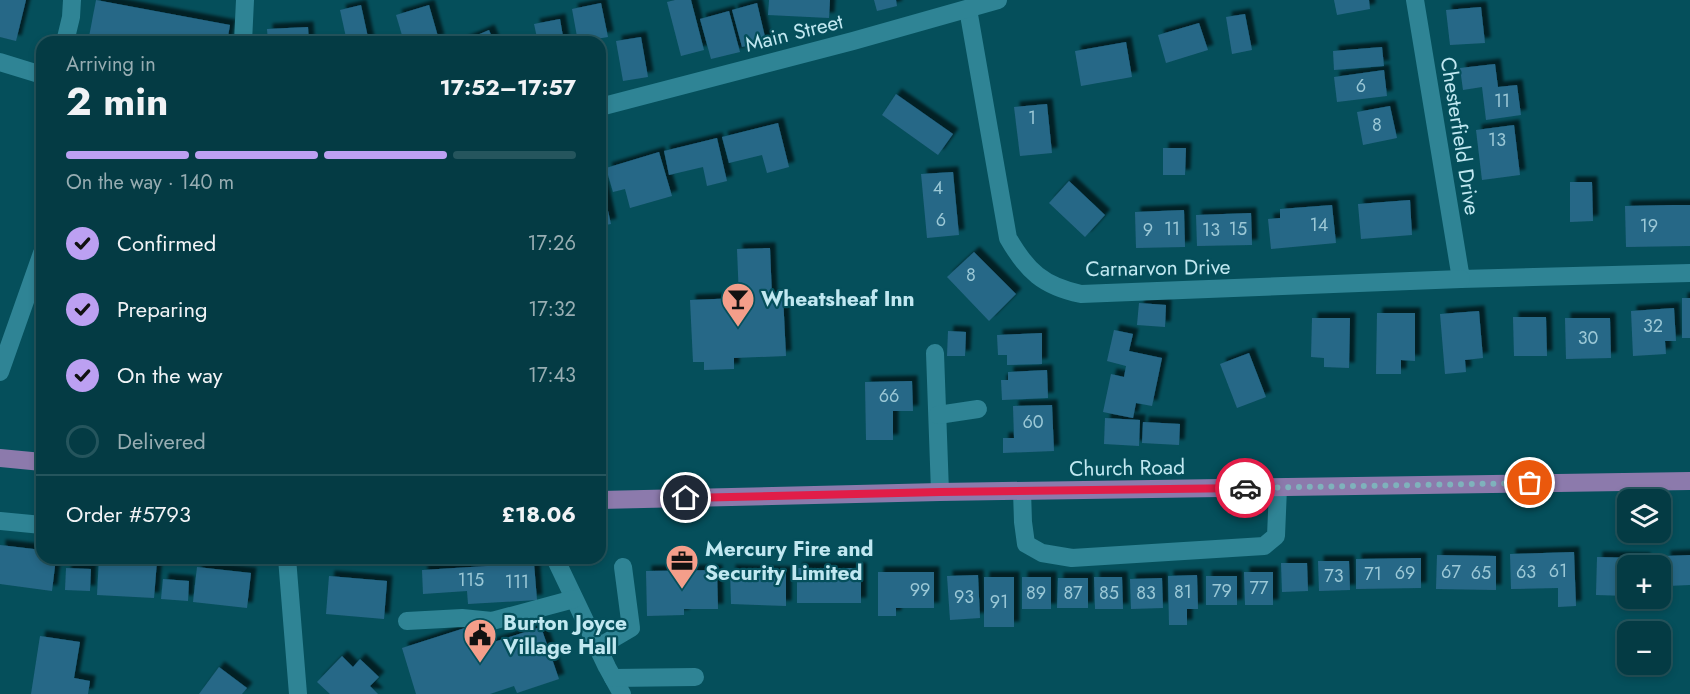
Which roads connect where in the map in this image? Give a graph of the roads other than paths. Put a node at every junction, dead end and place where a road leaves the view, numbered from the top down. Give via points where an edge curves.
1 (72, 0) edge
2 (245, 0) edge
3 (998, 0) edge
4 (1415, 0) edge
5 (968, 9) junction
6 (66, 36) edge
7 (243, 36) edge
8 (0, 62) edge
9 (36, 73) edge
10 (606, 105) edge
11 (36, 271) edge
12 (1690, 273) edge
13 (1461, 279) junction
14 (935, 353) dead end
15 (0, 372) edge
16 (978, 409) dead end
17 (938, 415) junction
18 (0, 458) edge
19 (36, 461) edge
20 (1690, 481) edge
21 (1278, 488) junction
22 (1022, 491) junction
23 (940, 492) junction
24 (606, 500) edge
25 (0, 521) edge
26 (36, 524) edge
27 (287, 564) edge
28 (558, 564) edge
29 (623, 567) dead end
30 (574, 598) junction
31 (406, 621) dead end
32 (597, 648) junction
33 (695, 677) dead end
34 (613, 678) junction
35 (298, 694) edge
36 (622, 694) edge

1 - 6 street
2 - 7 street
3 - 5 street, Main Street
4 - 13 street, Chesterfield Drive
5 - 10 street, Main Street
5 - 13 street, Carnarvon Drive via 1008,238 1021,260 1041,279 1081,294
8 - 9 street
11 - 15 street
12 - 13 street
14 - 17 street
16 - 17 street
17 - 23 street
18 - 19 main road
20 - 21 main road, Church Road
21 - 22 main road, Church Road
21 - 22 street via 1276,536 1264,546 1072,558 1042,553 1026,544
22 - 23 main road, Church Road
23 - 24 main road, Church Road
25 - 26 street
27 - 35 street
28 - 30 street
29 - 32 street via 631,628
30 - 31 street via 492,621
30 - 32 street
32 - 34 street
33 - 34 street
34 - 36 street

